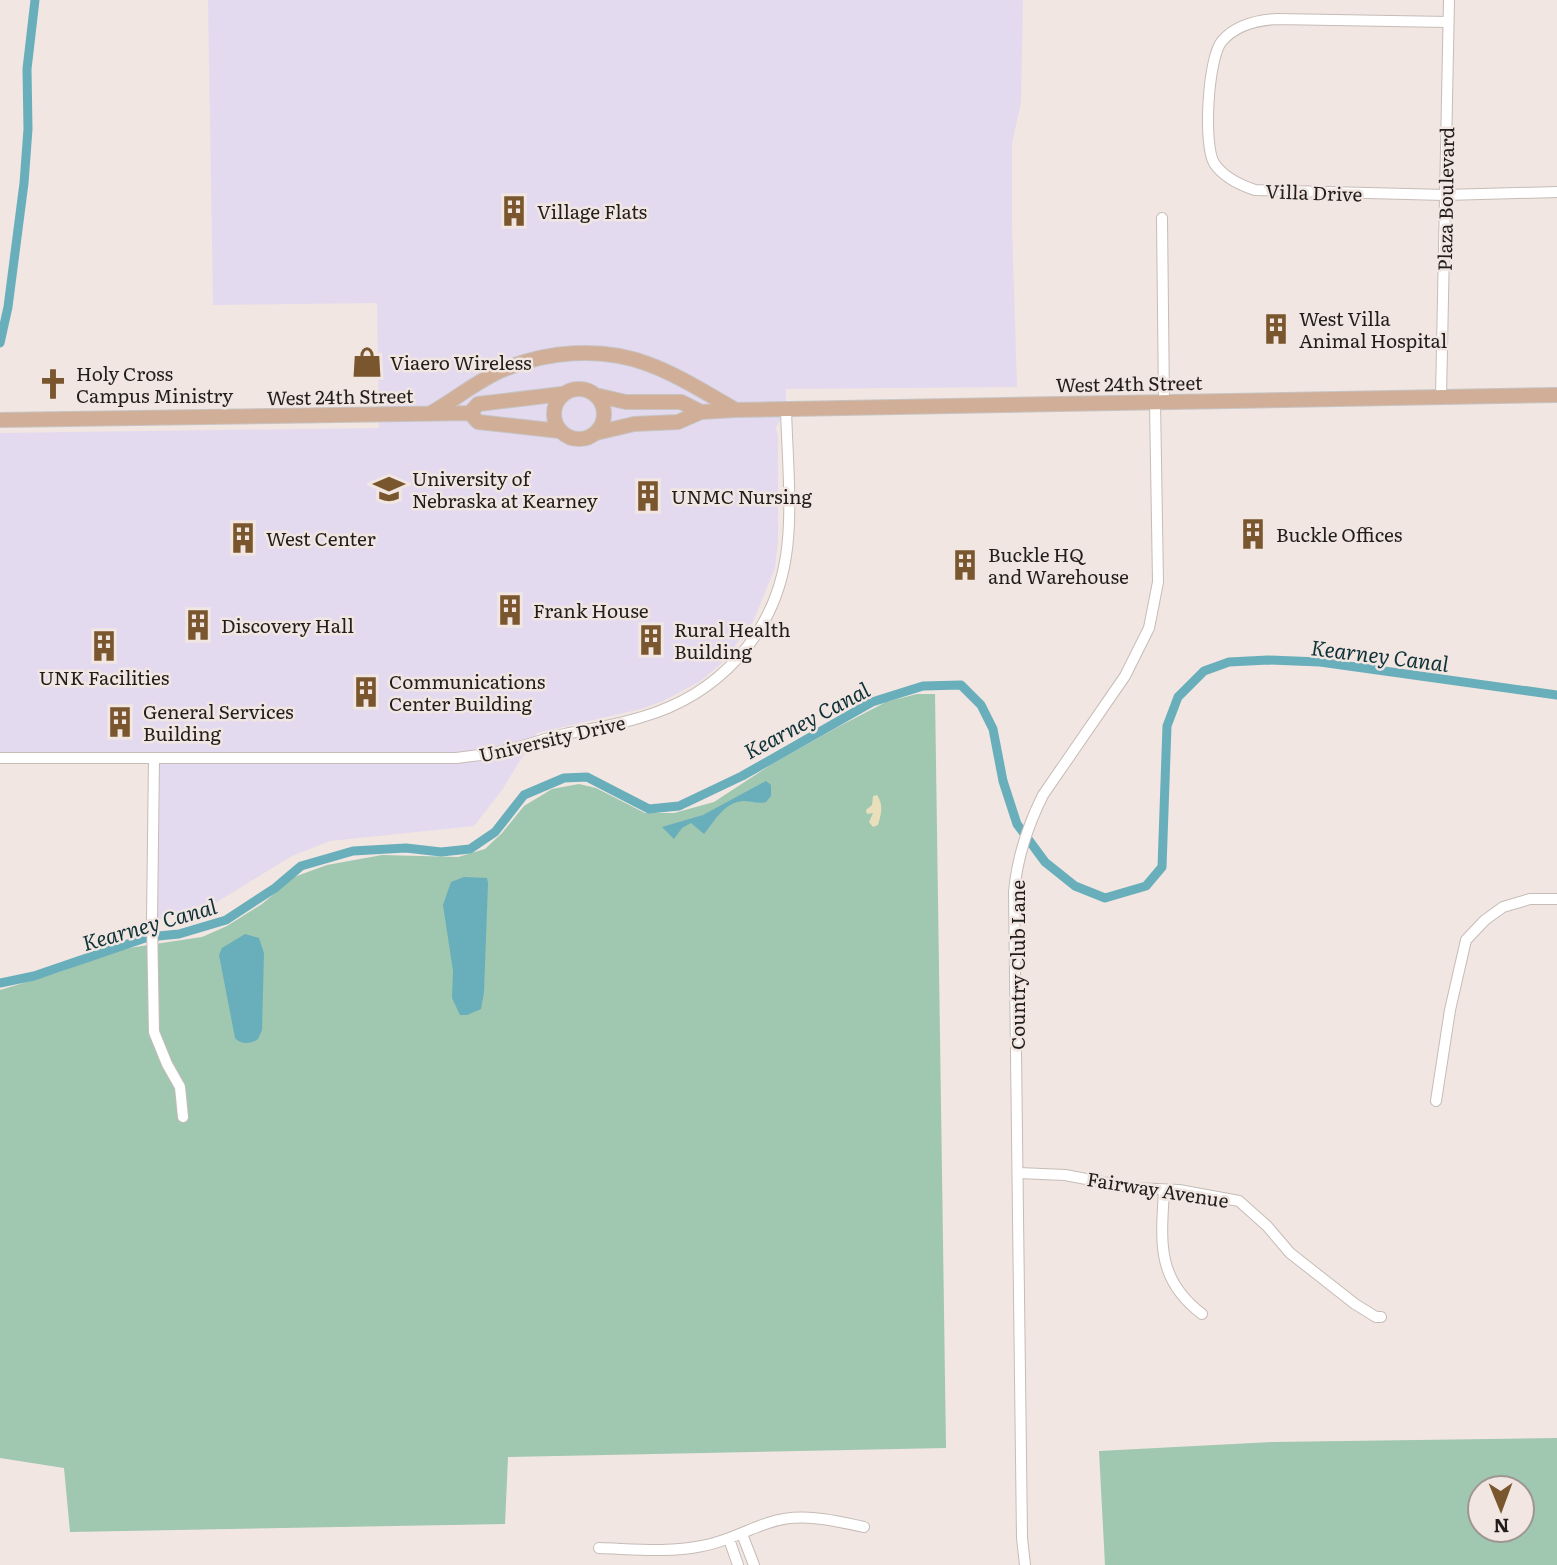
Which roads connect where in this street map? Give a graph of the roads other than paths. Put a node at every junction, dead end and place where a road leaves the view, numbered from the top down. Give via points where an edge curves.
1 (1449, 0) edge
2 (1448, 22) junction
3 (1557, 192) edge
4 (1445, 195) junction
5 (1162, 218) dead end
6 (562, 394) junction
7 (595, 395) junction
8 (1557, 395) edge
9 (1441, 397) junction
10 (1159, 402) junction
11 (786, 408) junction
12 (735, 410) junction
13 (701, 412) junction
14 (431, 413) junction
15 (470, 413) junction
16 (0, 420) edge
17 (560, 431) junction
18 (596, 433) junction
19 (0, 758) edge
20 (154, 758) junction
21 (1557, 899) edge
22 (1436, 1101) dead end
23 (183, 1117) dead end
24 (1019, 1173) junction
25 (1164, 1190) junction
26 (1202, 1314) dead end
27 (1381, 1317) dead end
28 (864, 1527) dead end
29 (743, 1534) junction
30 (729, 1539) junction
31 (599, 1548) dead end
32 (738, 1565) edge
33 (754, 1565) edge
34 (1025, 1565) edge

1 - 2 street, Plaza Boulevard
2 - 4 street, Plaza Boulevard
2 - 4 street, Villa Drive via 1259,20 1234,31 1215,54 1208,119 1214,163 1240,185 1255,190
3 - 4 street, Villa Drive
4 - 9 street, Plaza Boulevard
5 - 10 street, Country Club Lane
6 - 7 main road via 580,390
6 - 15 main road, West 24th Street via 478,404
6 - 17 main road via 553,414
7 - 13 main road, West 24th Street via 626,402 681,402
7 - 18 main road via 604,414
8 - 9 main road, West 24th Street
9 - 10 main road, West 24th Street
10 - 11 main road, West 24th Street
10 - 24 street, Country Club Lane via 1158,582 1149,628 1125,676 1043,795 1032,818 1014,892
11 - 12 main road, West 24th Street
11 - 20 street, University Drive via 788,542 773,602 737,661 682,701 643,717 456,758
12 - 13 main road, West 24th Street
12 - 14 main road via 648,364 611,355 580,354 532,359 513,366
13 - 18 main road, West 24th Street via 678,422 635,424
14 - 15 main road, West 24th Street
14 - 16 main road, West 24th Street
15 - 17 main road, West 24th Street via 478,422
17 - 18 main road via 575,439
19 - 20 street, University Drive
20 - 23 street via 154,1032 180,1087
21 - 22 street via 1530,899 1503,907 1466,940
24 - 25 street, Fairway Avenue
24 - 34 street, Country Club Lane
25 - 26 street via 1164,1266 1185,1301
25 - 27 street, Fairway Avenue via 1239,1202 1290,1253 1356,1304
28 - 29 street via 796,1517
29 - 30 street
29 - 33 street
30 - 31 street via 677,1549
30 - 32 street

